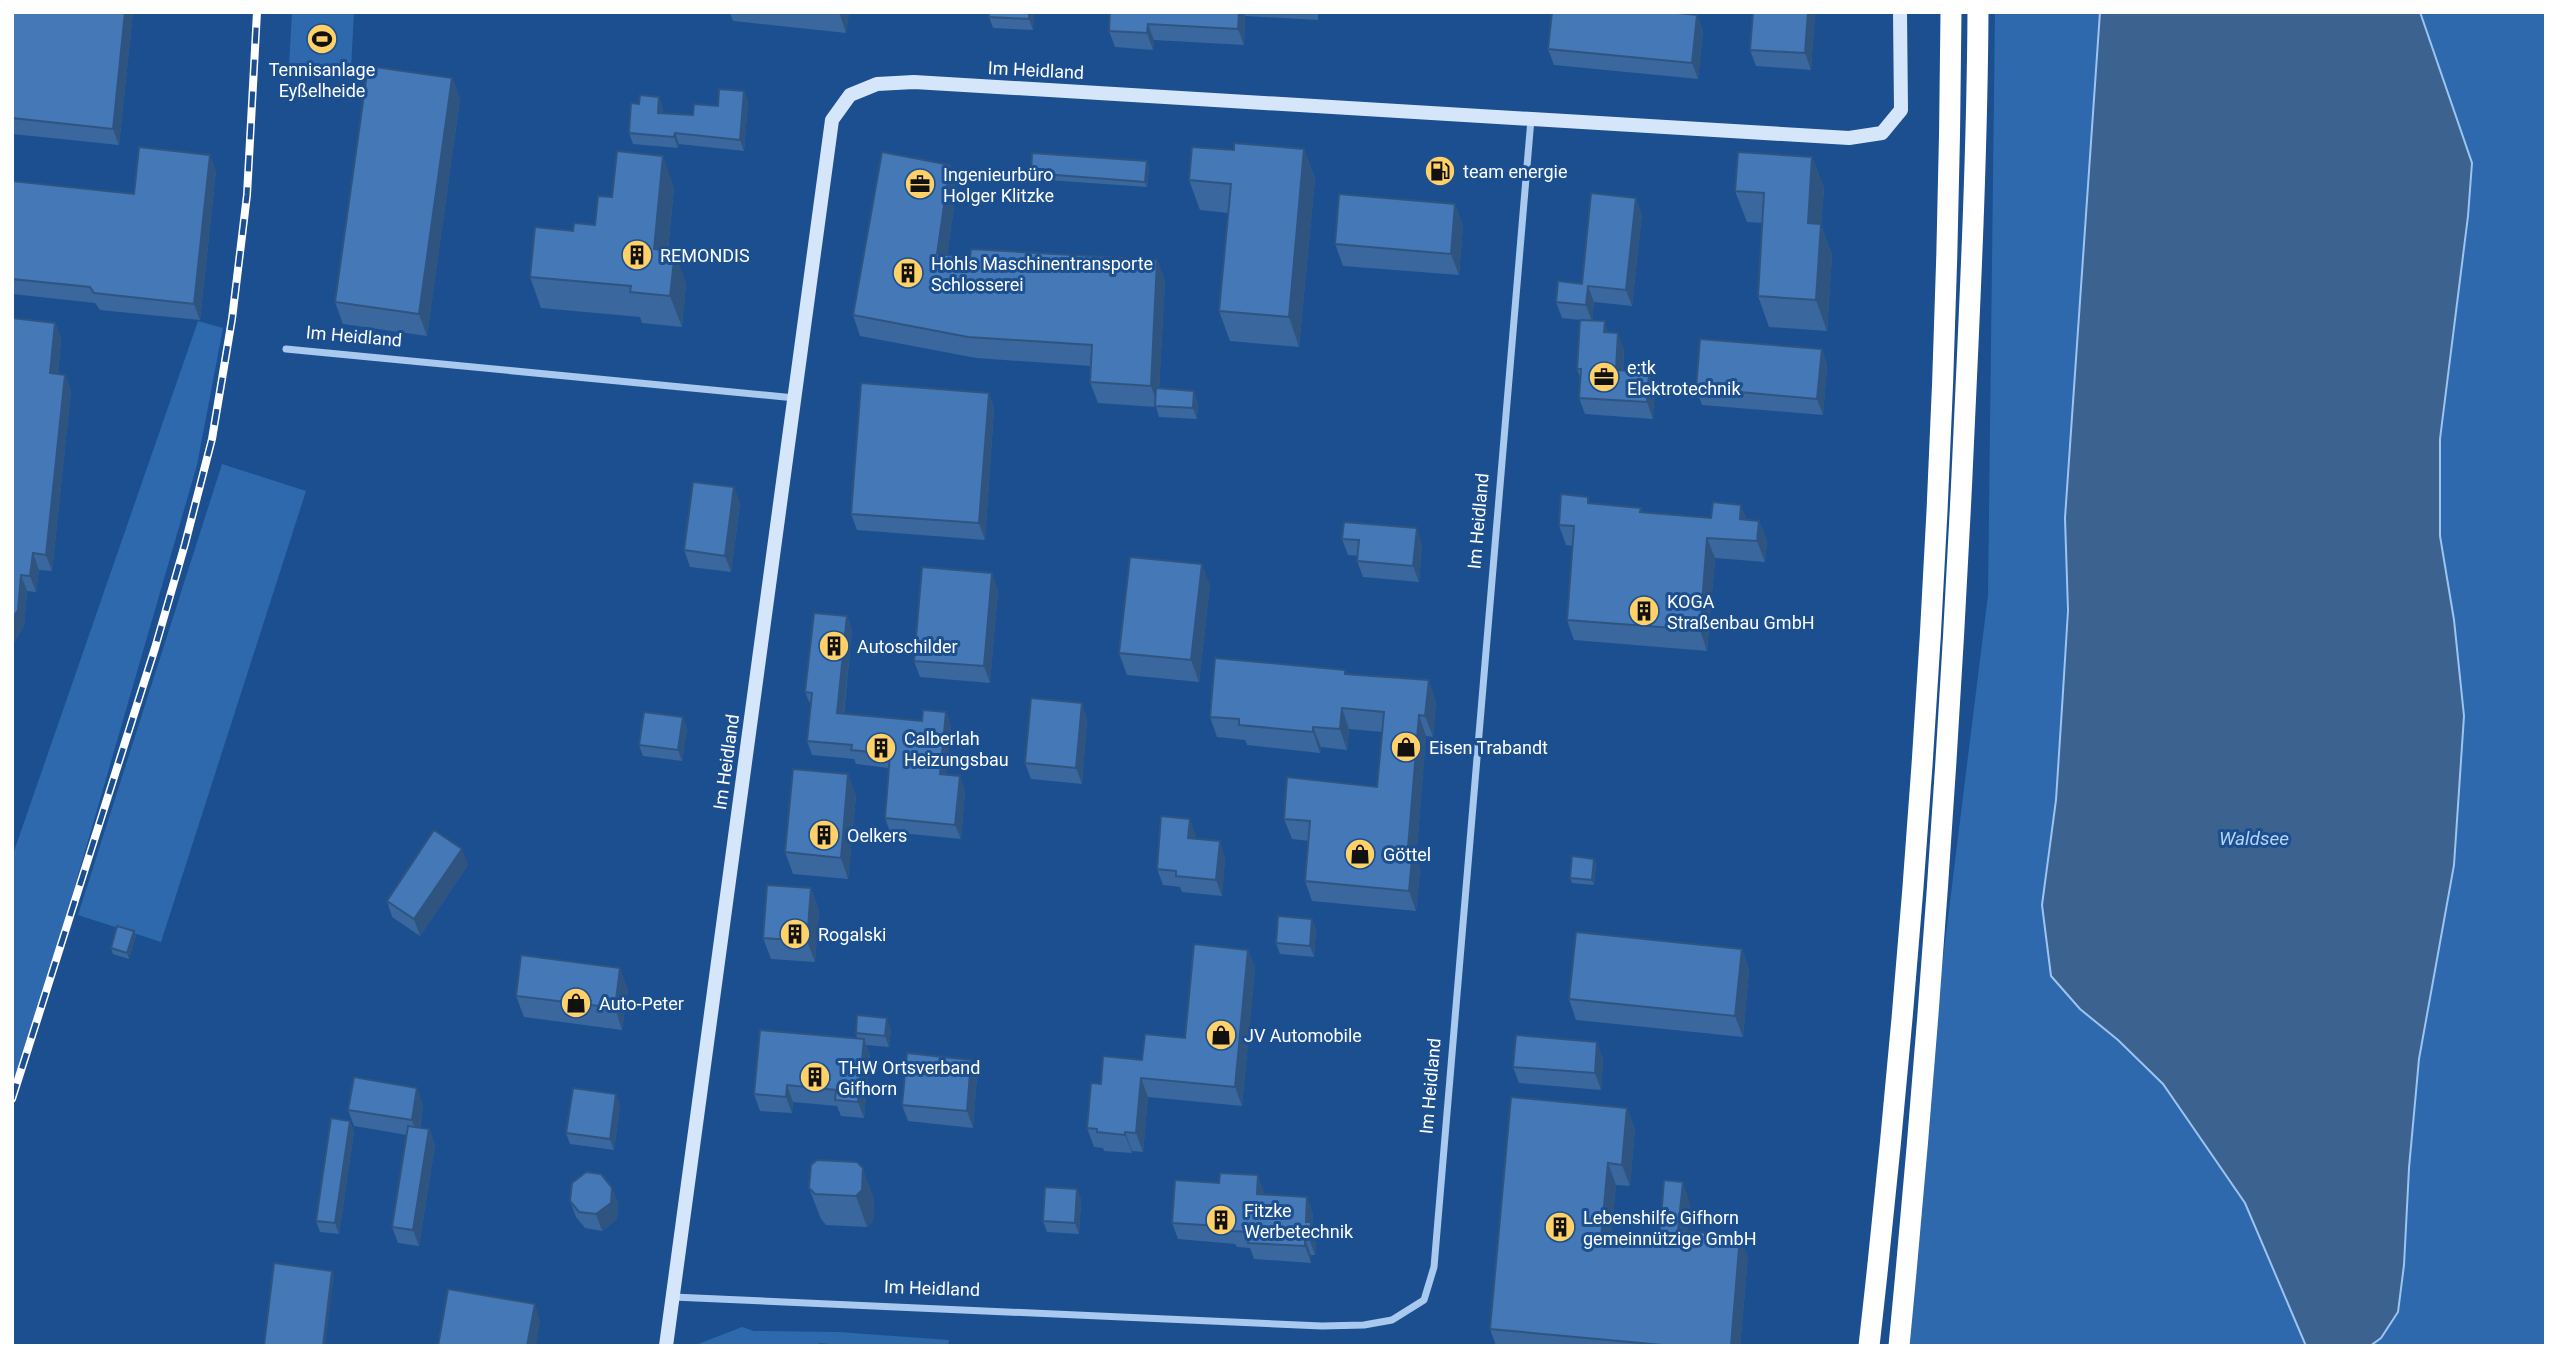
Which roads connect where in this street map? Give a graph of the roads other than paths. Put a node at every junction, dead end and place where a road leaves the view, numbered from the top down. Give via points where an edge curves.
1 (1900, 12) edge
2 (1951, 12) edge
3 (1978, 12) edge
4 (1531, 119) junction
5 (286, 349) dead end
6 (796, 398) junction
7 (673, 1297) junction
8 (666, 1346) edge
9 (1869, 1346) edge
10 (1899, 1346) edge

1 - 4 street, Im Heidland via 1901,110 1882,133 1849,138
2 - 9 highway via 1945,321 1932,619
3 - 10 highway via 1952,691
4 - 6 street, Im Heidland via 941,83 877,84 850,95 832,120
4 - 7 street, Im Heidland via 1434,1267 1424,1300 1392,1320 1322,1326
5 - 6 street, Im Heidland
6 - 7 street, Im Heidland
7 - 8 street, Im Heidland

